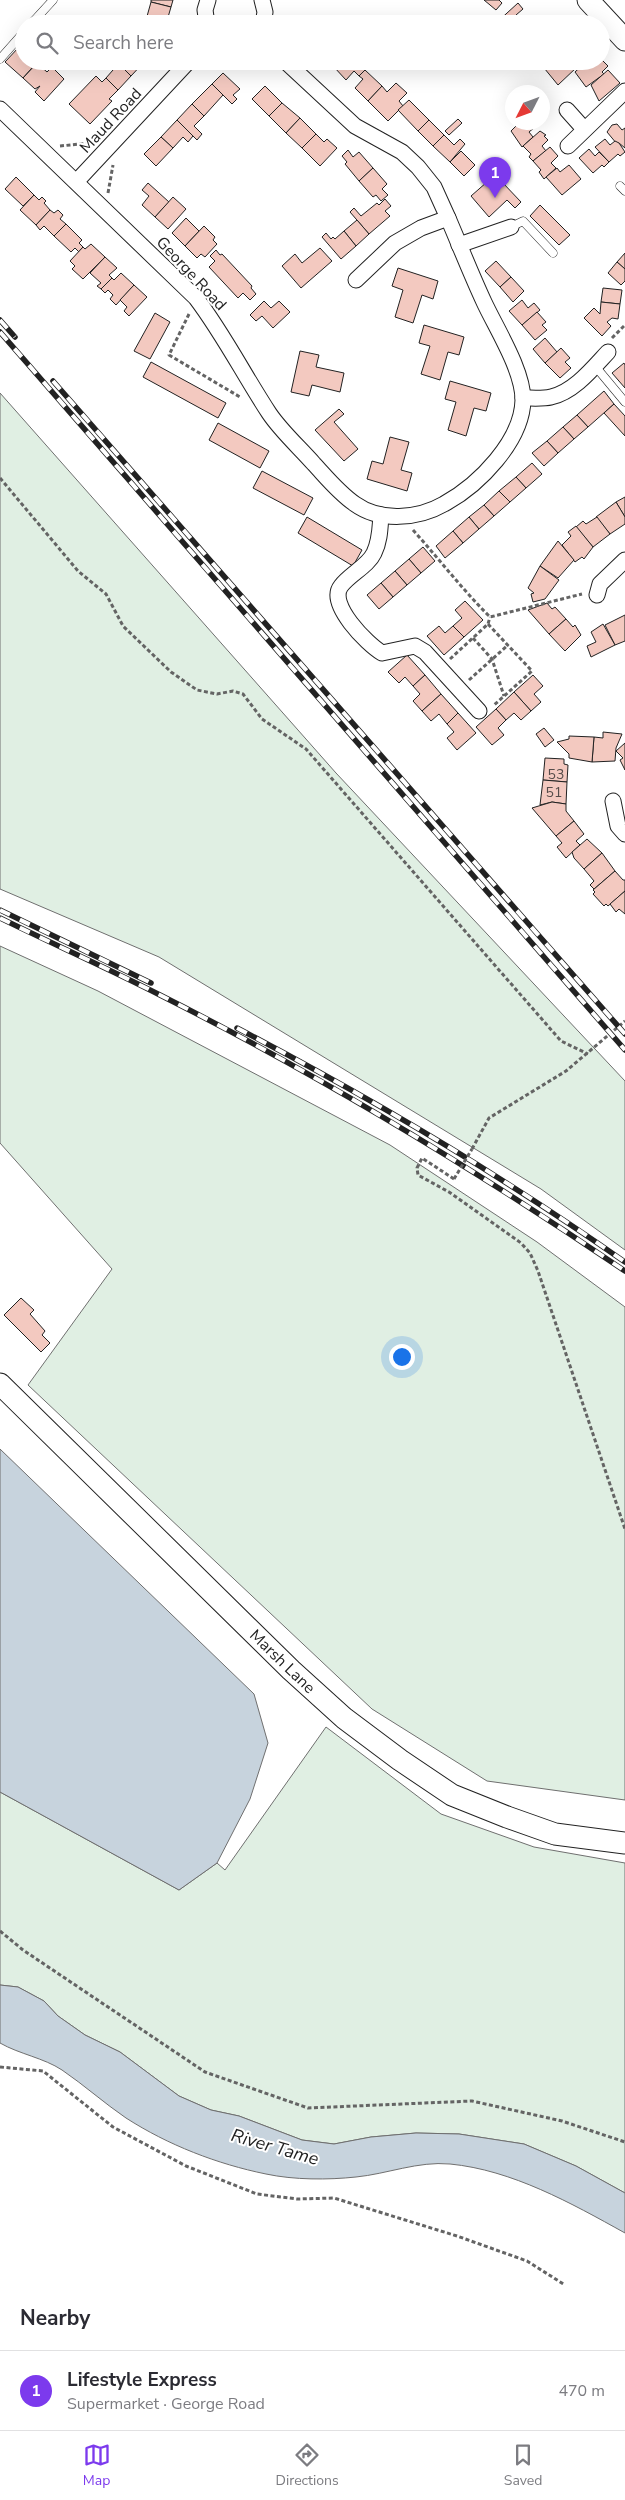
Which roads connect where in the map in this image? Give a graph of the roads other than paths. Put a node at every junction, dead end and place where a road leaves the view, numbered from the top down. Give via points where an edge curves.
1 (53, 0) edge
2 (208, 0) edge
3 (262, 0) edge
4 (588, 0) edge
5 (39, 15) edge
6 (205, 15) edge
7 (264, 15) edge
8 (602, 15) edge
9 (610, 24) edge
10 (625, 40) edge
11 (15, 42) edge
12 (0, 59) edge
13 (190, 70) edge
14 (295, 70) edge
15 (625, 91) edge
16 (0, 109) edge
17 (566, 110) dead end
18 (584, 129) junction
19 (568, 146) dead end
20 (77, 181) junction
21 (448, 218) junction
22 (512, 228) joint
23 (459, 245) junction
24 (553, 252) dead end
25 (356, 280) dead end
26 (608, 352) dead end
27 (595, 366) junction
28 (523, 398) junction
29 (625, 402) edge
30 (381, 515) junction
31 (625, 560) edge
32 (597, 595) road end
33 (479, 711) road end
34 (613, 801) dead end
35 (625, 834) edge
36 (0, 1384) edge
37 (625, 1844) edge

1 - 5 lane
2 - 6 street
3 - 7 street
4 - 8 main road
9 - 10 main road
11 - 12 lane
13 - 20 street, Maud Road
14 - 21 street, George Road via 355,126 402,152 418,166 434,187
15 - 18 street
16 - 20 street, George Road
17 - 18 street
18 - 19 street
20 - 30 street, George Road via 196,298 217,325 270,415 356,505
21 - 23 street, George Road
21 - 25 street via 395,243
22 - 23 street
22 - 24 lane via 523,221
23 - 28 street, George Road via 506,344
26 - 27 street
27 - 28 street via 568,388 552,396
27 - 29 lane
28 - 30 street, George Road via 521,420 509,445 485,472 451,500 433,510 414,515
30 - 33 street via 379,541 374,555 340,587 337,599 342,611 373,648 382,653 415,646 425,652
31 - 32 street via 600,584
34 - 35 street via 618,826
36 - 37 main road, Marsh Lane via 291,1670 344,1718 400,1760 452,1795 507,1816 556,1834

